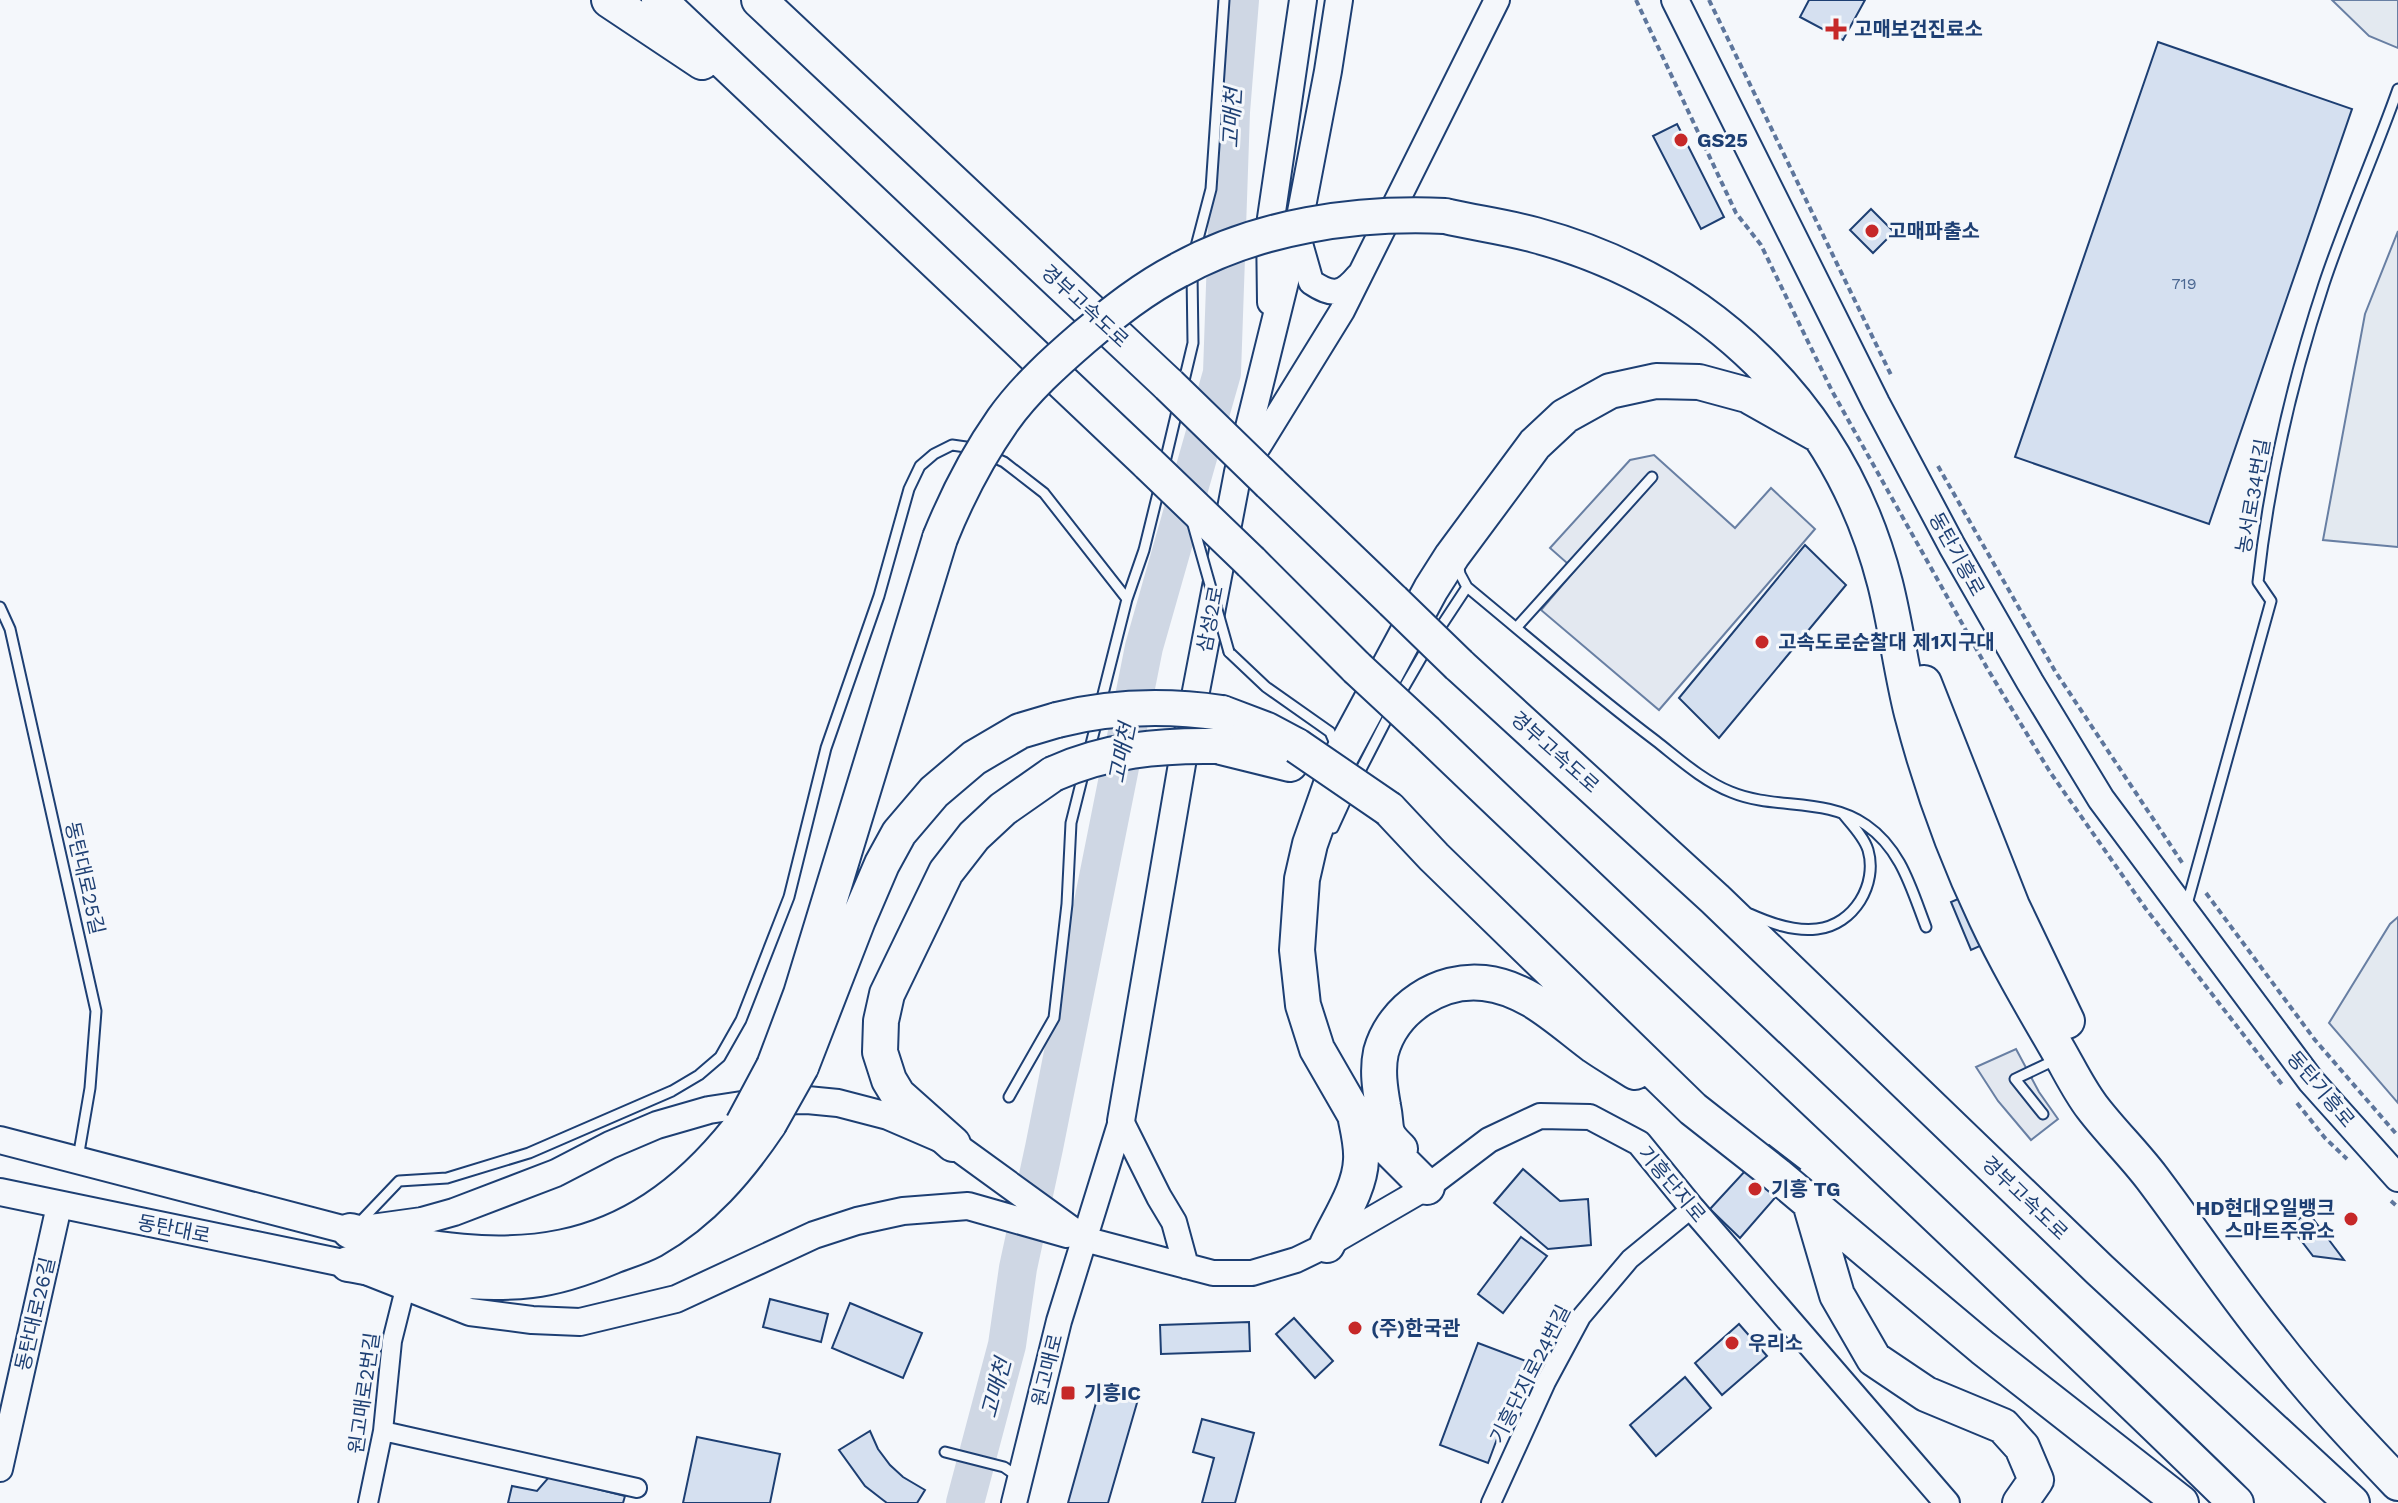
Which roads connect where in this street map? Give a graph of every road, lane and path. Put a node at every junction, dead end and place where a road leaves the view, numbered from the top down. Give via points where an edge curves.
1 (609, 0) edge
2 (659, 0) edge
3 (759, 0) edge
4 (1224, 0) edge
5 (1303, 0) edge
6 (1339, 0) edge
7 (1497, 0) edge
8 (1675, 0) edge
9 (1709, 0) edge
10 (2398, 89) edge
11 (784, 118) junction
12 (1297, 233) junction
13 (1364, 268) junction
14 (1272, 341) junction
15 (1892, 378) dead end
16 (1822, 437) junction
17 (1932, 455) dead end
18 (1238, 472) junction
19 (1652, 477) dead end
20 (1186, 498) junction
21 (1460, 544) junction
22 (1884, 581) junction
23 (1444, 583) junction
24 (1467, 587) junction
25 (1127, 599) junction
26 (0, 607) edge
27 (1516, 628) junction
28 (1219, 730) junction
29 (1341, 756) junction
30 (1841, 812) junction
31 (1329, 836) dead end
32 (1314, 876) dead end
33 (2194, 878) junction
34 (1715, 899) junction
35 (2184, 914) junction
36 (1926, 927) dead end
37 (2062, 1057) junction
38 (787, 1066) junction
39 (1009, 1097) dead end
40 (1693, 1109) junction
41 (2043, 1114) dead end
42 (1355, 1115) junction
43 (1121, 1121) junction
44 (2398, 1136) edge
45 (1387, 1137) junction
46 (0, 1140) edge
47 (967, 1154) junction
48 (77, 1161) junction
49 (2151, 1176) junction
50 (2398, 1178) edge
51 (1427, 1187) junction
52 (0, 1192) edge
53 (1810, 1203) junction
54 (59, 1206) junction
55 (968, 1206) junction
56 (1019, 1206) junction
57 (1692, 1208) junction
58 (1084, 1239) junction
59 (1327, 1245) junction
60 (349, 1248) junction
61 (1186, 1266) junction
62 (405, 1289) junction
63 (383, 1431) junction
64 (945, 1452) dead end
65 (0, 1469) edge
66 (1012, 1472) junction
67 (2398, 1483) edge
68 (637, 1488) dead end
69 (368, 1503) edge
70 (1014, 1503) edge
71 (1491, 1503) edge
72 (1947, 1503) edge
73 (2020, 1503) edge
74 (2181, 1503) edge
75 (2236, 1503) edge
76 (2352, 1503) edge

1 - 11 highway
2 - 11 highway
3 - 34 highway, 경부고속도로, bridge via 1459,665
4 - 25 lane via 1211,189 1192,264 1193,343 1144,550
5 - 14 main road via 1270,225
6 - 12 main road, 삼성2로
7 - 13 street
8 - 35 main road, 동탄기흥로 via 1952,546 2101,799
9 - 15 path
10 - 33 lane, 농서로34번길 via 2323,285 2295,383 2263,531 2258,582 2271,601
11 - 20 highway, bridge
12 - 13 street via 1311,282 1323,291 1348,288
12 - 14 main road, 삼성2로
13 - 18 street via 1305,373
14 - 18 main road, 삼성2로
16 - 21 highway via 1747,395 1699,382 1656,381 1610,391 1565,416 1535,444
16 - 22 highway via 1860,507
16 - 38 highway, bridge via 1745,345 1682,299 1591,254 1536,235 1445,216 1370,215 1277,233 1180,269 1127,301 1036,381 1005,417 977,460 940,538 801,994
17 - 33 path via 2055,671
18 - 43 main road, 삼성2로
19 - 27 lane
20 - 29 lane, bridge via 1229,652 1266,687 1330,732
20 - 75 highway, bridge via 1357,668
21 - 23 highway
21 - 24 lane via 1458,567
22 - 37 highway via 1932,782 1986,918
22 - 49 highway via 2012,906 2056,1002
23 - 24 lane
23 - 29 highway
24 - 27 lane
24 - 31 lane via 1417,663
25 - 39 lane via 1071,823 1054,1018
25 - 60 lane via 1044,493 1004,462 952,445 934,454 920,466 909,489 879,596 826,748 789,897 741,1020 720,1057 672,1091 529,1153 447,1178 399,1181
26 - 48 lane, 동탄대로25길 via 10,629 96,1011
27 - 30 lane via 1702,777 1731,793
28 - 38 highway, bridge via 1171,708 1102,710 1020,731 974,758 934,792 899,833
28 - 40 highway, bridge via 1267,730 1294,755 1386,815
28 - 47 highway, bridge via 1184,745 1103,754 1053,774 1003,809 946,872 887,994 880,1052 898,1095
29 - 42 highway via 1302,879 1297,950 1307,1025
30 - 34 lane via 1867,847 1872,867 1862,896 1841,922 1795,928
30 - 36 lane via 1891,846
32 - 45 lane via 1305,940 1313,1009 1348,1086
33 - 35 lane, 농서로34번길
33 - 44 path via 2315,1040
34 - 76 highway, 경부고속도로
35 - 50 main road, 동탄기흥로 via 2311,1081
37 - 41 lane via 2015,1079
37 - 49 highway via 2090,1105
38 - 60 highway, bridge via 756,1124 746,1158 722,1186 650,1241 601,1262 531,1280 483,1281 442,1278
40 - 45 highway via 1522,994 1468,982 1434,990 1389,1032 1378,1074
40 - 53 highway
42 - 51 highway
42 - 59 highway via 1361,1164
43 - 58 street, 삼성2로
43 - 61 street via 1174,1222
45 - 51 highway
46 - 48 main road
47 - 55 main road via 985,1179 980,1195
47 - 56 main road
47 - 60 main road via 888,1116 838,1103 768,1101 657,1125 556,1173
48 - 60 main road
49 - 67 highway via 2271,1340
51 - 57 street, 기흥단지로 via 1480,1146 1540,1116 1590,1117 1639,1143
51 - 59 street, 기흥단지로
52 - 54 main road, 동탄대로
53 - 73 highway via 1837,1295 1874,1359 1926,1394 2003,1426 2022,1447 2036,1480
53 - 74 highway
54 - 60 main road, 동탄대로
54 - 65 street, 동탄대로26길
55 - 56 main road
55 - 62 main road via 857,1221 814,1235 676,1299 580,1322 470,1312
56 - 58 main road
57 - 71 street, 기흥단지로24번길 via 1630,1259 1581,1317
57 - 72 street, 기흥단지로
58 - 61 street, 기흥단지로
58 - 66 street, 원고매로
59 - 61 street, 기흥단지로 via 1252,1273 1213,1273
60 - 62 main road
62 - 63 street, 원고매로2번길 via 392,1341
63 - 68 street
63 - 69 street, 원고매로2번길
64 - 66 lane
66 - 70 street, 원고매로

